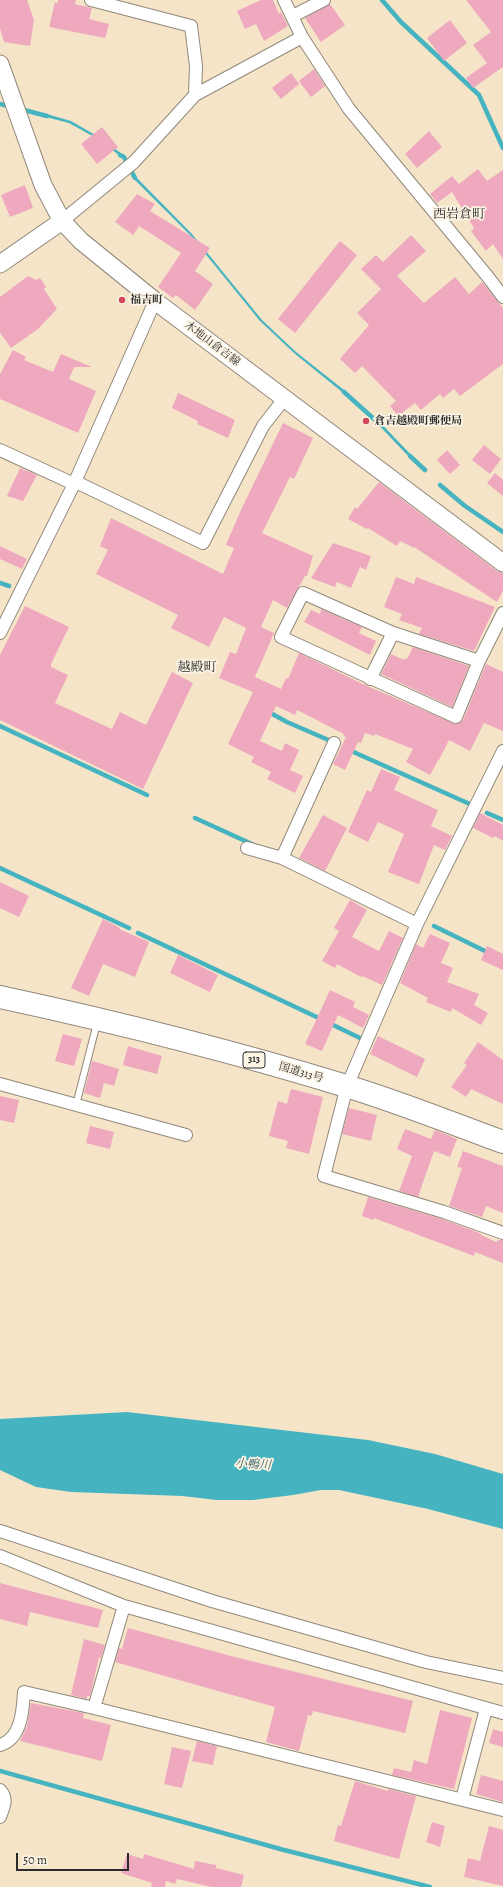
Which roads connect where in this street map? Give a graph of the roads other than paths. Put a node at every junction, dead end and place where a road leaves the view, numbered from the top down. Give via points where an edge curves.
1 (284, 0) edge
2 (324, 0) edge
3 (97, 1) edge
4 (293, 16) junction
5 (302, 36) junction
6 (0, 64) edge
7 (195, 95) junction
8 (62, 222) junction
9 (0, 264) edge
10 (503, 297) edge
11 (155, 301) junction
12 (284, 398) junction
13 (0, 450) edge
14 (75, 483) junction
15 (503, 563) edge
16 (503, 613) edge
17 (0, 633) edge
18 (393, 633) junction
19 (479, 661) junction
20 (370, 679) junction
21 (334, 743) dead end
22 (503, 751) edge
23 (500, 764) edge
24 (247, 848) dead end
25 (282, 858) junction
26 (417, 924) junction
27 (0, 997) edge
28 (98, 1018) junction
29 (0, 1084) edge
30 (348, 1086) junction
31 (76, 1105) junction
32 (186, 1135) dead end
33 (503, 1142) edge
34 (503, 1233) edge
35 (0, 1531) edge
36 (0, 1556) edge
37 (124, 1606) junction
38 (503, 1678) edge
39 (94, 1708) junction
40 (486, 1709) junction
41 (503, 1713) edge
42 (0, 1746) edge
43 (0, 1790) edge
44 (462, 1799) junction
45 (503, 1810) edge
46 (0, 1817) edge

1 - 4 street
2 - 4 street
3 - 7 street via 191,26 196,66
4 - 5 street
5 - 7 street
5 - 10 street via 349,109
6 - 8 main road, 木地山倉吉線 via 43,185
7 - 8 street via 134,162
8 - 9 main road
8 - 11 main road, 木地山倉吉線 via 81,241
11 - 12 main road, 木地山倉吉線
11 - 14 street
12 - 14 street via 263,426 203,543
12 - 15 main road, 木地山倉吉線
13 - 14 street
14 - 17 street
16 - 19 street
18 - 19 street
18 - 20 street
18 - 20 street via 303,593 281,638
19 - 20 street via 456,717
21 - 25 street
22 - 23 street
23 - 26 street
24 - 25 street
25 - 26 street
26 - 30 street
27 - 28 highway, 国道313号 / 313
28 - 30 highway, 国道313号 / 313
28 - 31 lane
29 - 31 street
30 - 33 highway, 国道313号 / 313
30 - 34 street via 324,1176 444,1212
31 - 32 street
35 - 38 street via 227,1606 426,1662
36 - 37 street
37 - 39 street
37 - 40 street
39 - 42 street via 24,1692 22,1721 7,1743
39 - 44 street
40 - 41 street
40 - 44 street
43 - 46 street via 5,1796 5,1804
44 - 45 street

